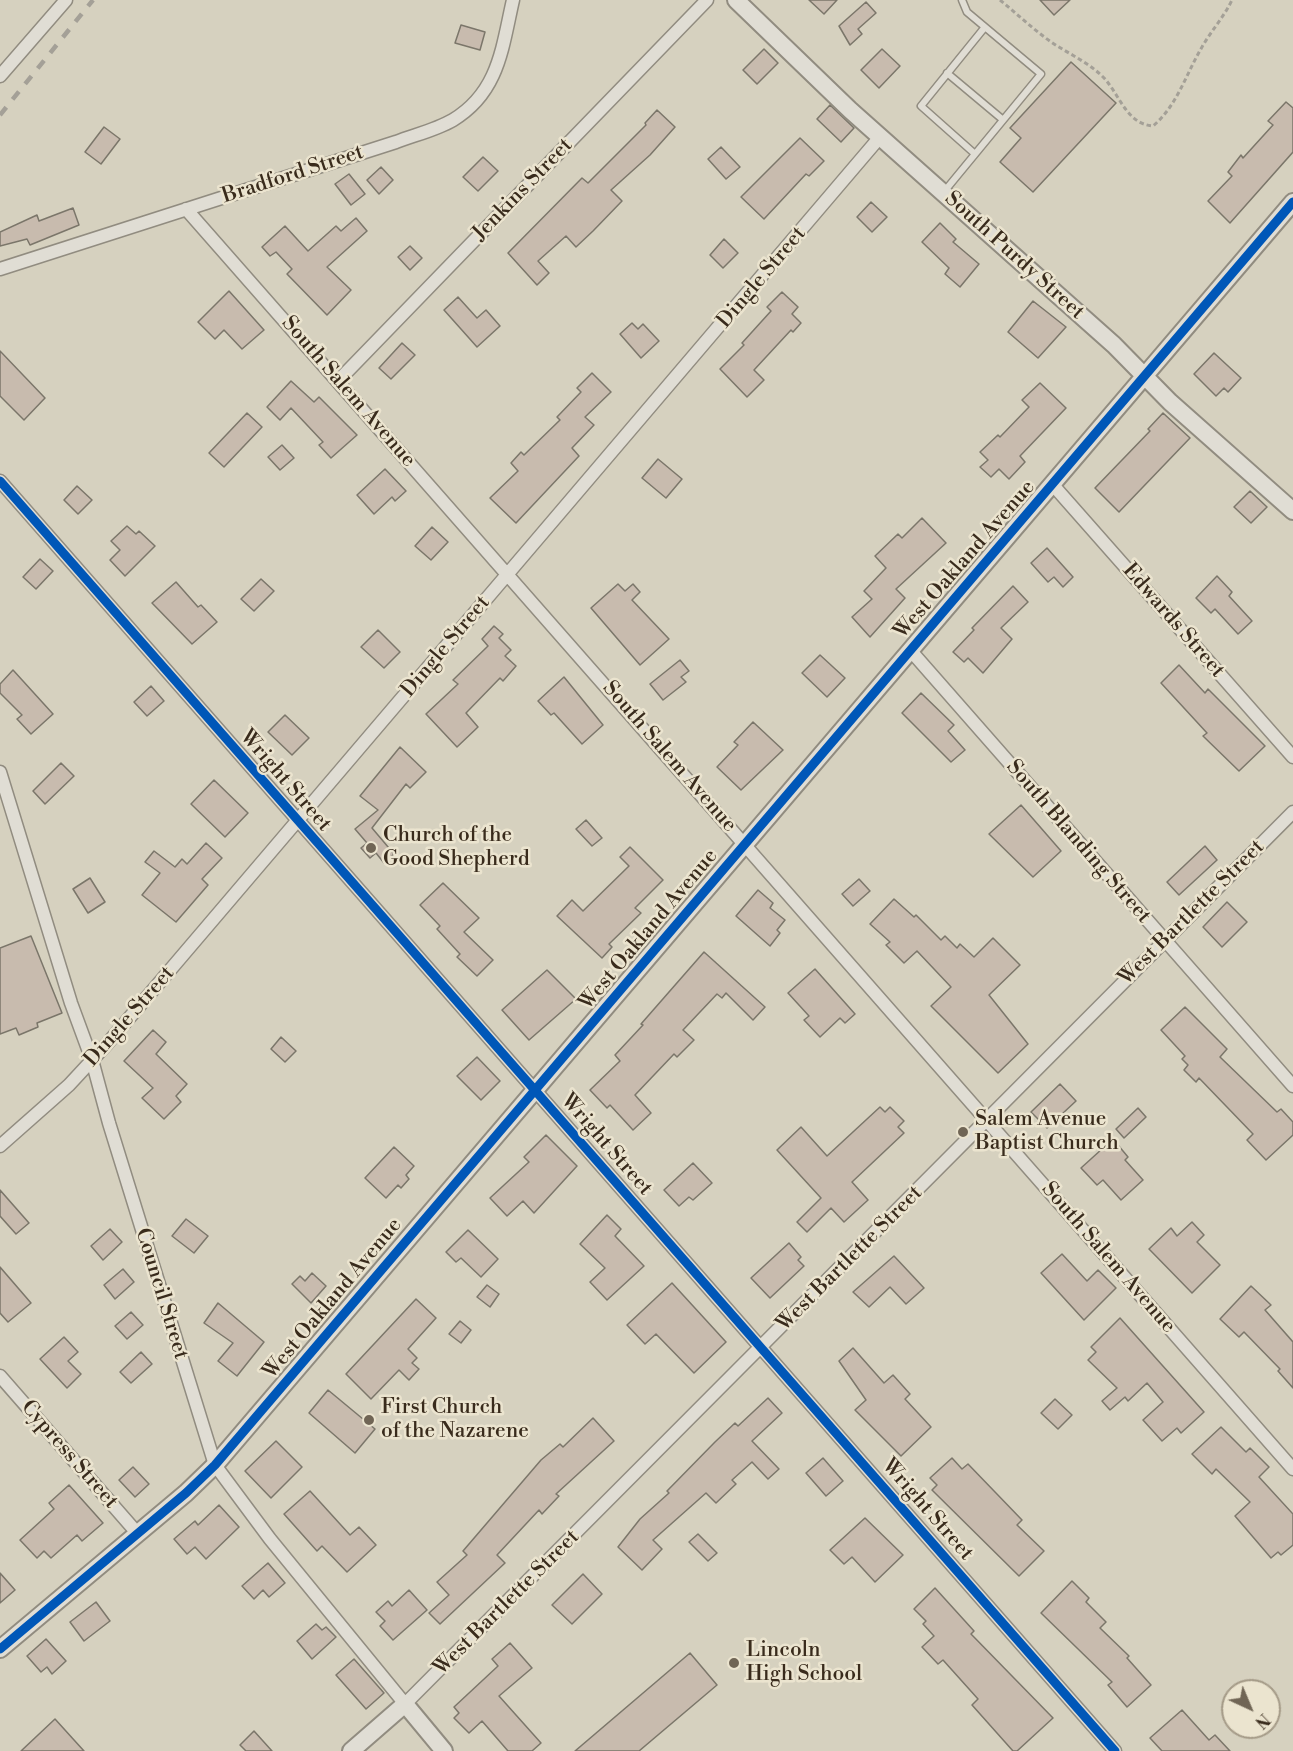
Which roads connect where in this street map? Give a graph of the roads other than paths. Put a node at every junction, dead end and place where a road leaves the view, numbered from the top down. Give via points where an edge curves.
1 (66, 0) edge
2 (513, 0) edge
3 (707, 0) edge
4 (736, 0) edge
5 (962, 0) edge
6 (985, 27) junction
7 (947, 73) junction
8 (0, 76) edge
9 (1002, 119) junction
10 (880, 137) junction
11 (975, 154) junction
12 (943, 193) junction
13 (1293, 202) edge
14 (186, 209) junction
15 (0, 269) edge
16 (1145, 376) junction
17 (338, 381) junction
18 (0, 481) edge
19 (1053, 485) junction
20 (1293, 511) edge
21 (507, 574) junction
22 (911, 651) junction
23 (1293, 757) edge
24 (0, 772) edge
25 (1293, 812) edge
26 (297, 822) junction
27 (745, 845) junction
28 (1165, 940) junction
29 (93, 1060) junction
30 (1293, 1086) edge
31 (535, 1092) junction
32 (988, 1120) junction
33 (0, 1146) edge
34 (760, 1348) junction
35 (0, 1376) edge
36 (215, 1465) junction
37 (1293, 1469) edge
38 (138, 1534) junction
39 (0, 1649) edge
40 (405, 1704) junction
41 (351, 1751) edge
42 (444, 1751) edge
43 (1115, 1751) edge

1 - 8 street
2 - 14 street, Bradford Street via 493,77 479,100 450,121
3 - 17 street, Jenkins Street
4 - 10 street, South Purdy Street
5 - 6 lane via 967,12
6 - 7 lane
6 - 9 lane via 1041,74
7 - 9 lane
7 - 11 lane via 921,106
9 - 11 lane
10 - 12 street, South Purdy Street
10 - 21 street, Dingle Street
11 - 12 lane
12 - 16 street, South Purdy Street
13 - 16 street, West Oakland Avenue
14 - 15 street, Bradford Street
14 - 17 street, South Salem Avenue
16 - 19 street, West Oakland Avenue
16 - 20 street, South Purdy Street
17 - 21 street, South Salem Avenue
18 - 26 street, Wright Street
19 - 22 street, West Oakland Avenue
19 - 23 street, Edwards Street
21 - 26 street, Dingle Street
21 - 27 street, South Salem Avenue
22 - 27 street, West Oakland Avenue
22 - 28 street, South Blanding Street
24 - 29 street, Council Street via 71,1003
25 - 28 street, West Bartlette Street
26 - 29 street, Dingle Street
26 - 31 street, Wright Street
27 - 31 street, West Oakland Avenue
27 - 32 street, South Salem Avenue
28 - 30 street, South Blanding Street
28 - 32 street, West Bartlette Street
29 - 33 street, Dingle Street
29 - 36 street, Council Street via 109,1124
31 - 34 street, Wright Street
31 - 36 street, West Oakland Avenue
32 - 34 street, West Bartlette Street
32 - 37 street, South Salem Avenue
34 - 40 street, West Bartlette Street
34 - 43 street, Wright Street
35 - 38 street, Cypress Street
36 - 38 street, West Oakland Avenue
36 - 40 street, Council Street
38 - 39 street, West Oakland Avenue
40 - 41 street, West Bartlette Street
40 - 42 street, Council Street

